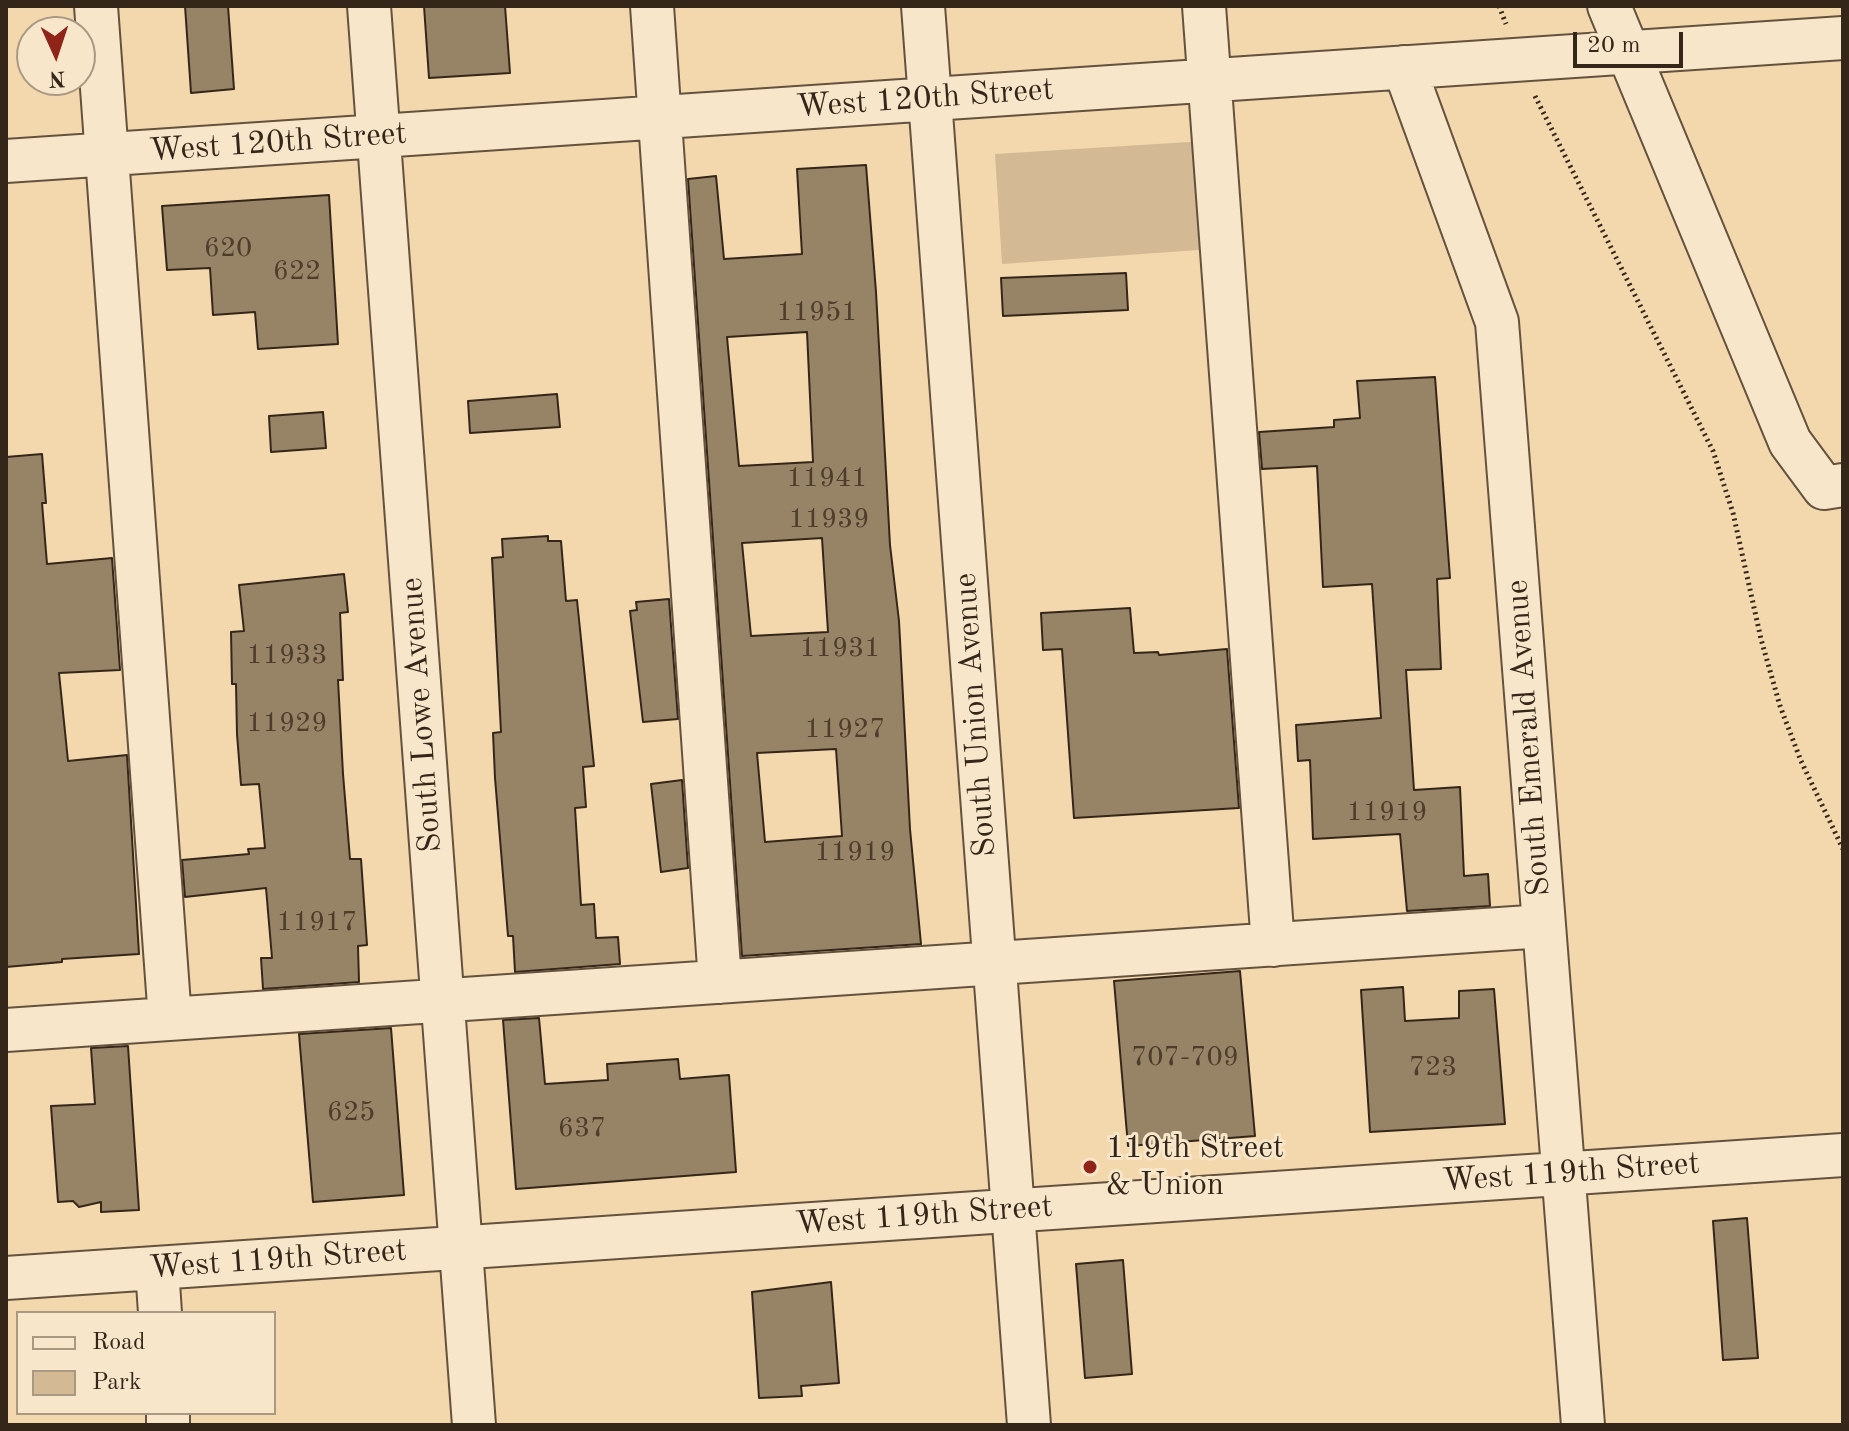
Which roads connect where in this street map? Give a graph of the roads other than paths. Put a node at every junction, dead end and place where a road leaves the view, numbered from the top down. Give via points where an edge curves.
1 (96, 6) edge
2 (369, 6) edge
3 (652, 6) edge
4 (923, 6) edge
5 (1204, 6) edge
6 (1609, 6) edge
7 (1759, 25) edge
8 (1843, 38) edge
9 (1628, 52) junction
10 (1404, 67) junction
11 (1209, 80) junction
12 (930, 99) junction
13 (661, 117) junction
14 (379, 136) junction
15 (107, 154) junction
16 (6, 161) edge
17 (1843, 485) edge
18 (1544, 926) junction
19 (1273, 945) junction
20 (994, 964) junction
21 (720, 982) junction
22 (443, 1000) junction
23 (170, 1019) junction
24 (6, 1030) edge
25 (1843, 1155) edge
26 (1563, 1174) junction
27 (1013, 1211) junction
28 (461, 1248) junction
29 (157, 1268) junction
30 (6, 1278) edge
31 (160, 1311) edge
32 (474, 1425) edge
33 (1029, 1425) edge
34 (1583, 1425) edge

1 - 15 street
2 - 14 street, South Lowe Avenue
3 - 13 street
4 - 12 street, South Union Avenue
5 - 11 street
6 - 9 street
7 - 8 street, West 120th Street
7 - 9 street, West 120th Street
9 - 10 street, West 120th Street
9 - 17 street via 1790,442 1824,488
10 - 11 street, West 120th Street
10 - 18 street, South Emerald Avenue via 1497,322
11 - 12 street, West 120th Street
11 - 19 street
12 - 13 street, West 120th Street
12 - 20 street, South Union Avenue
13 - 14 street, West 120th Street
13 - 21 street
14 - 15 street, West 120th Street
14 - 22 street, South Lowe Avenue
15 - 16 street, West 120th Street
15 - 23 street
18 - 19 street
18 - 26 street, South Emerald Avenue
19 - 20 street
20 - 21 street
20 - 27 street, South Union Avenue
21 - 22 street
22 - 23 street
22 - 28 street, South Lowe Avenue
23 - 24 street
25 - 26 street, West 119th Street
26 - 27 street, West 119th Street
26 - 34 street, South Emerald Avenue
27 - 28 street, West 119th Street
27 - 33 street, South Union Avenue
28 - 29 street, West 119th Street
28 - 32 street, South Lowe Avenue
29 - 30 street, West 119th Street
29 - 31 street

